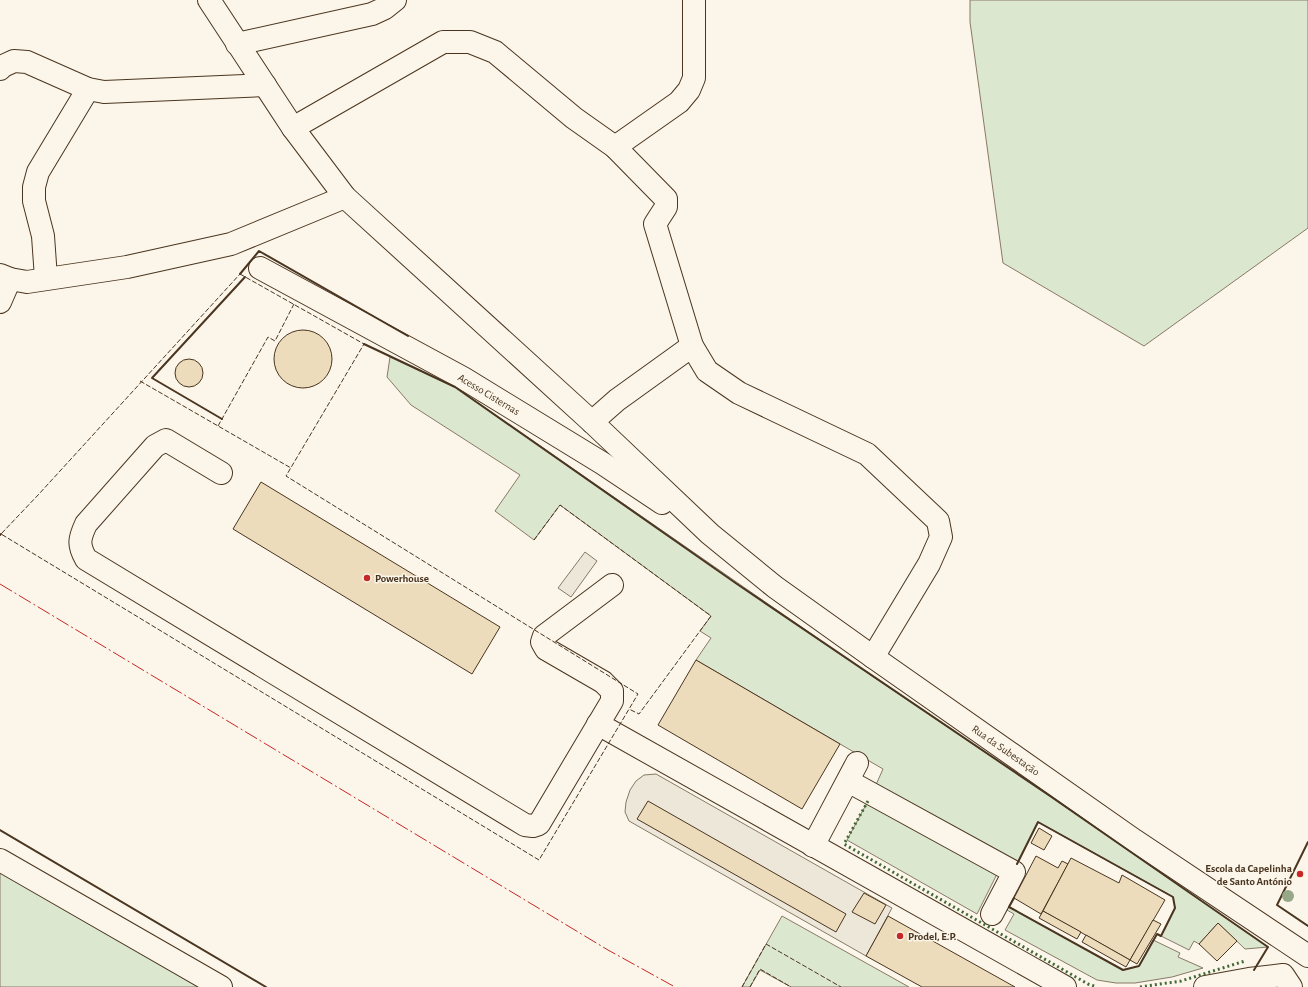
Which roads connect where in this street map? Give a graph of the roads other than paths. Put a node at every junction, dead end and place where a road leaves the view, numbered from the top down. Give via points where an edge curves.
1 (209, 0) edge
2 (395, 0) edge
3 (694, 0) edge
4 (237, 44) junction
5 (0, 69) edge
6 (265, 85) junction
7 (88, 89) junction
8 (293, 128) junction
9 (614, 147) junction
10 (345, 197) junction
11 (260, 268) dead end
12 (5, 277) edge
13 (46, 278) junction
14 (0, 302) edge
15 (692, 346) junction
16 (592, 422) junction
17 (221, 473) dead end
18 (710, 534) junction
19 (612, 584) dead end
20 (873, 657) junction
21 (598, 724) junction
22 (813, 846) junction
23 (0, 860) edge
24 (992, 914) dead end
25 (1302, 953) edge
26 (1282, 983) edge
27 (221, 987) edge
28 (1065, 987) edge
29 (1205, 987) edge

1 - 4 street
2 - 4 street via 372,14
3 - 9 street via 694,78 689,90 679,102
4 - 6 street
5 - 7 street via 14,61 26,62
6 - 7 street via 104,92
6 - 8 street
7 - 13 street via 38,172 34,187 34,201 43,236
8 - 9 street via 443,42 470,42 495,52 574,118
8 - 10 street
9 - 15 street via 666,199 666,207 655,224
10 - 13 street via 231,244 127,267
10 - 16 street
11 - 18 street, Acesso Cisternas via 463,378 602,463
12 - 13 street via 28,282
12 - 14 street
15 - 16 street
15 - 20 street via 706,370 739,393 866,454 938,521 941,537 929,564
16 - 18 street
17 - 21 street via 166,440 155,446 86,524 81,536 80,549 86,559 525,824 539,824
18 - 20 street, Rua da Subestação via 775,587
19 - 21 street via 544,636 542,642 546,649 603,682 612,691 612,701
20 - 25 street, Rua da Subestação via 1134,840
21 - 22 street
22 - 24 street via 852,772 1014,872
22 - 28 street
23 - 27 street
25 - 26 street
26 - 29 street via 1249,979

